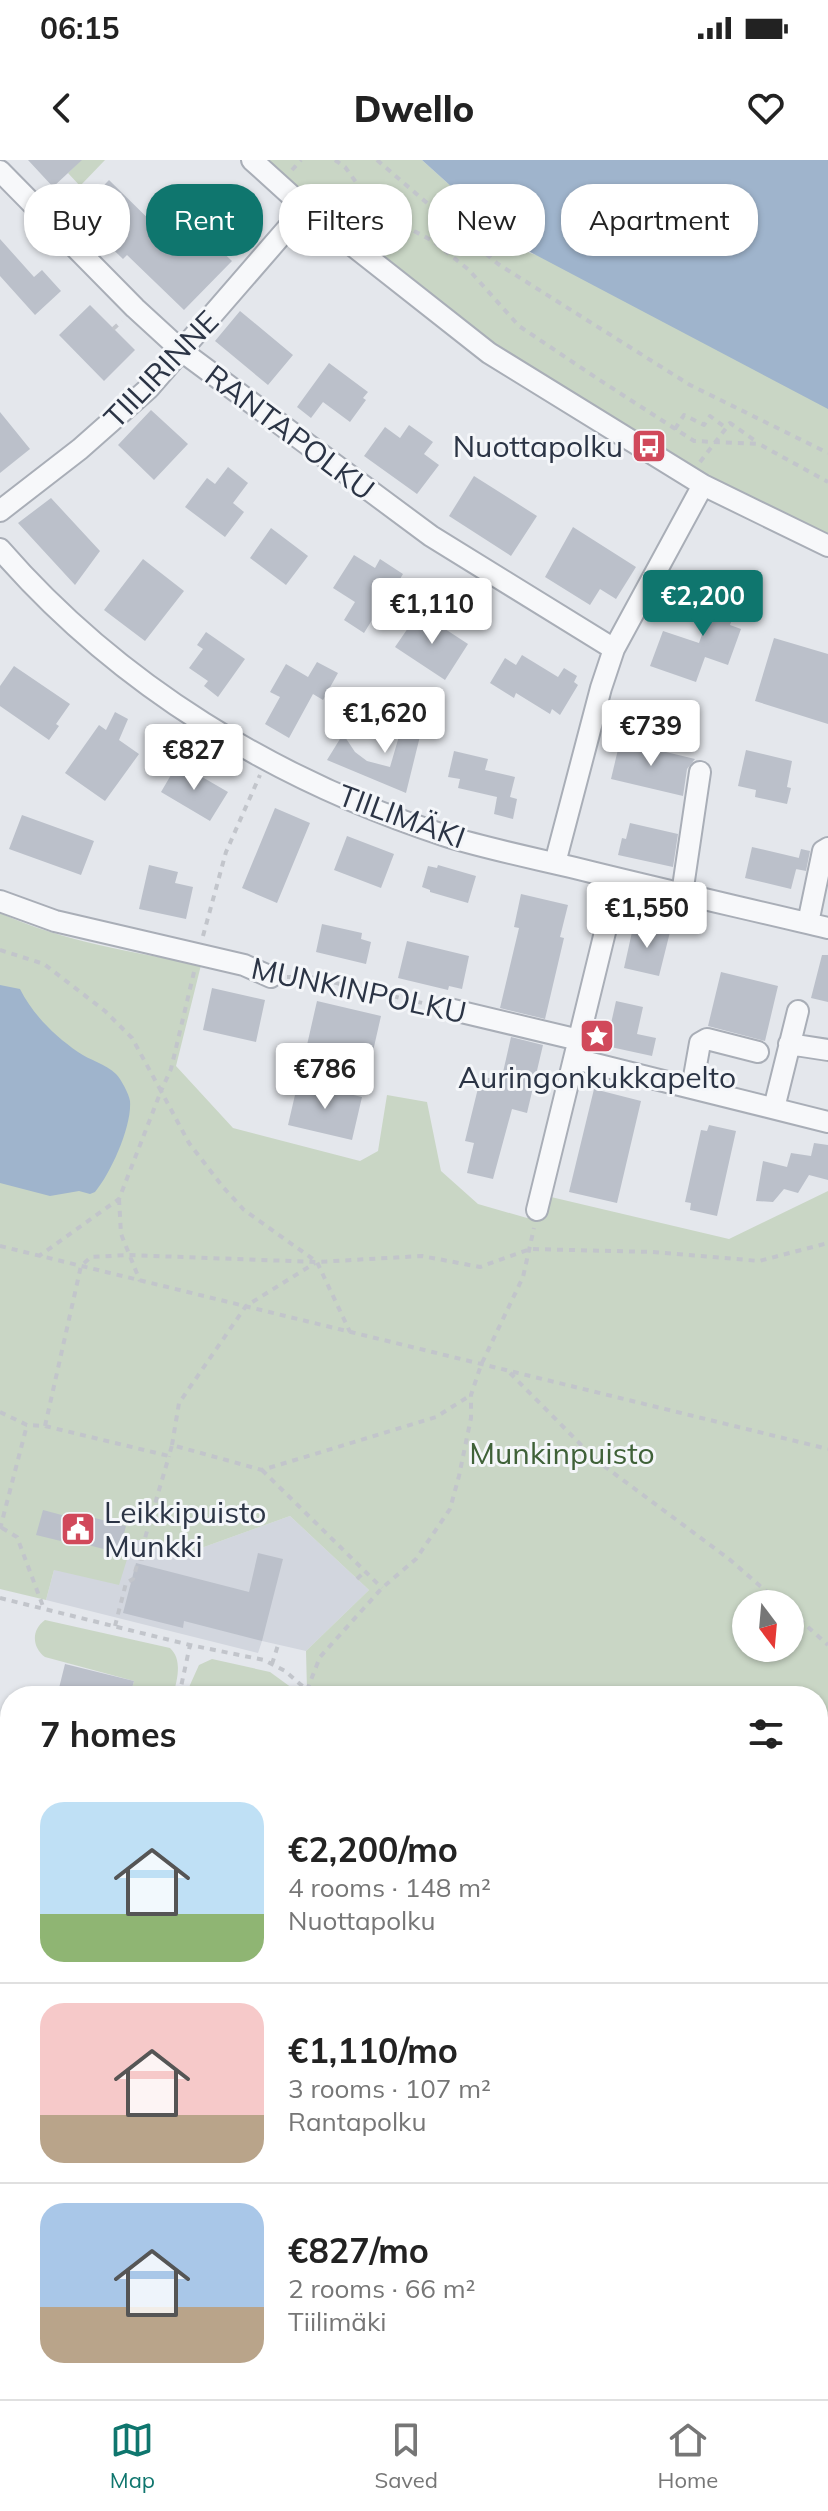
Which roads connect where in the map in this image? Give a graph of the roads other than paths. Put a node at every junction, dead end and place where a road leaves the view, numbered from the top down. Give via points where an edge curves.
1 (252, 160) edge
2 (0, 171) edge
3 (279, 184) edge
4 (279, 239) edge
5 (366, 256) edge
6 (183, 352) junction
7 (696, 481) junction
8 (0, 511) edge
9 (828, 546) edge
10 (0, 549) edge
11 (614, 649) junction
12 (700, 772) dead end
13 (828, 848) edge
14 (555, 863) junction
15 (618, 879) junction
16 (682, 894) junction
17 (0, 901) edge
18 (818, 926) edge
19 (271, 977) road end
20 (449, 1009) road end
21 (798, 1011) dead end
22 (789, 1044) junction
23 (577, 1050) junction
24 (828, 1050) edge
25 (758, 1052) dead end
26 (692, 1088) junction
27 (774, 1108) junction
28 (828, 1122) edge
29 (537, 1210) road end

1 - 3 street
2 - 6 street, RANTAPOLKU
4 - 6 street, TIILIRINNE
5 - 7 street via 489,353
6 - 8 street, TIILIRINNE via 117,417
6 - 11 street, RANTAPOLKU via 431,536
7 - 9 street
7 - 11 street
10 - 14 street, TIILIMÄKI via 57,609 130,673 266,761 408,823
11 - 14 street
12 - 16 street
13 - 18 street via 823,851
14 - 15 street, TIILIMÄKI
15 - 16 street, TIILIMÄKI
15 - 23 street
16 - 18 street, TIILIMÄKI
17 - 19 street, MUNKINPOLKU via 55,921 244,965
20 - 23 street, MUNKINPOLKU
21 - 22 street
22 - 24 street
22 - 27 street
23 - 26 street, MUNKINPOLKU
23 - 29 street
25 - 26 street via 703,1040
26 - 27 street, MUNKINPOLKU
27 - 28 street, MUNKINPOLKU

